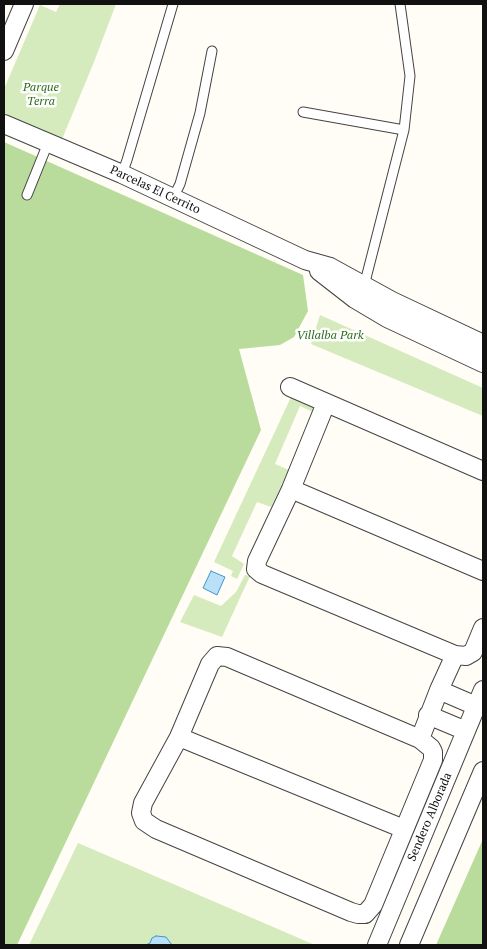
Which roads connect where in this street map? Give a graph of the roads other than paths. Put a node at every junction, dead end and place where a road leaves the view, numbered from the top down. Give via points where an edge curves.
1 (24, 4) edge
2 (172, 4) edge
3 (400, 4) edge
4 (4, 51) edge
5 (212, 51) dead end
6 (303, 112) dead end
7 (4, 124) edge
8 (404, 130) junction
9 (48, 143) junction
10 (122, 174) junction
11 (27, 195) dead end
12 (173, 198) junction
13 (305, 260) junction
14 (364, 286) junction
15 (483, 343) edge
16 (483, 363) edge
17 (290, 387) dead end
18 (326, 403) junction
19 (483, 471) edge
20 (290, 489) junction
21 (483, 571) edge
22 (483, 628) edge
23 (455, 655) junction
24 (439, 690) junction
25 (483, 690) edge
26 (476, 706) junction
27 (428, 715) junction
28 (466, 731) junction
29 (179, 737) junction
30 (420, 739) junction
31 (483, 771) edge
32 (404, 829) junction
33 (377, 945) edge
34 (409, 945) edge

1 - 4 street
2 - 10 lane
3 - 8 lane via 410,76
5 - 12 lane via 200,113
6 - 8 lane
7 - 9 street, Parcelas El Cerrito
8 - 14 lane
9 - 10 street, Parcelas El Cerrito
9 - 11 lane
10 - 12 street, Parcelas El Cerrito
12 - 13 street, Parcelas El Cerrito
13 - 14 street, Parcelas El Cerrito via 330,267
13 - 16 street, Parcelas El Cerrito via 387,318
14 - 15 street, Parcelas El Cerrito
17 - 18 street
18 - 19 street
18 - 20 street
20 - 21 street
20 - 23 street via 257,561 258,572
22 - 23 street via 473,652 466,656
23 - 24 street
24 - 26 street
24 - 27 street
25 - 26 street, Sendero Alborada
26 - 28 street, Sendero Alborada
27 - 28 street
27 - 30 street
28 - 33 street, Sendero Alborada
29 - 30 street via 210,664 217,656 223,656
29 - 32 street
29 - 32 street via 143,803 141,813 144,821 351,912 365,914 369,910
30 - 32 street via 431,748 433,760
31 - 34 street

